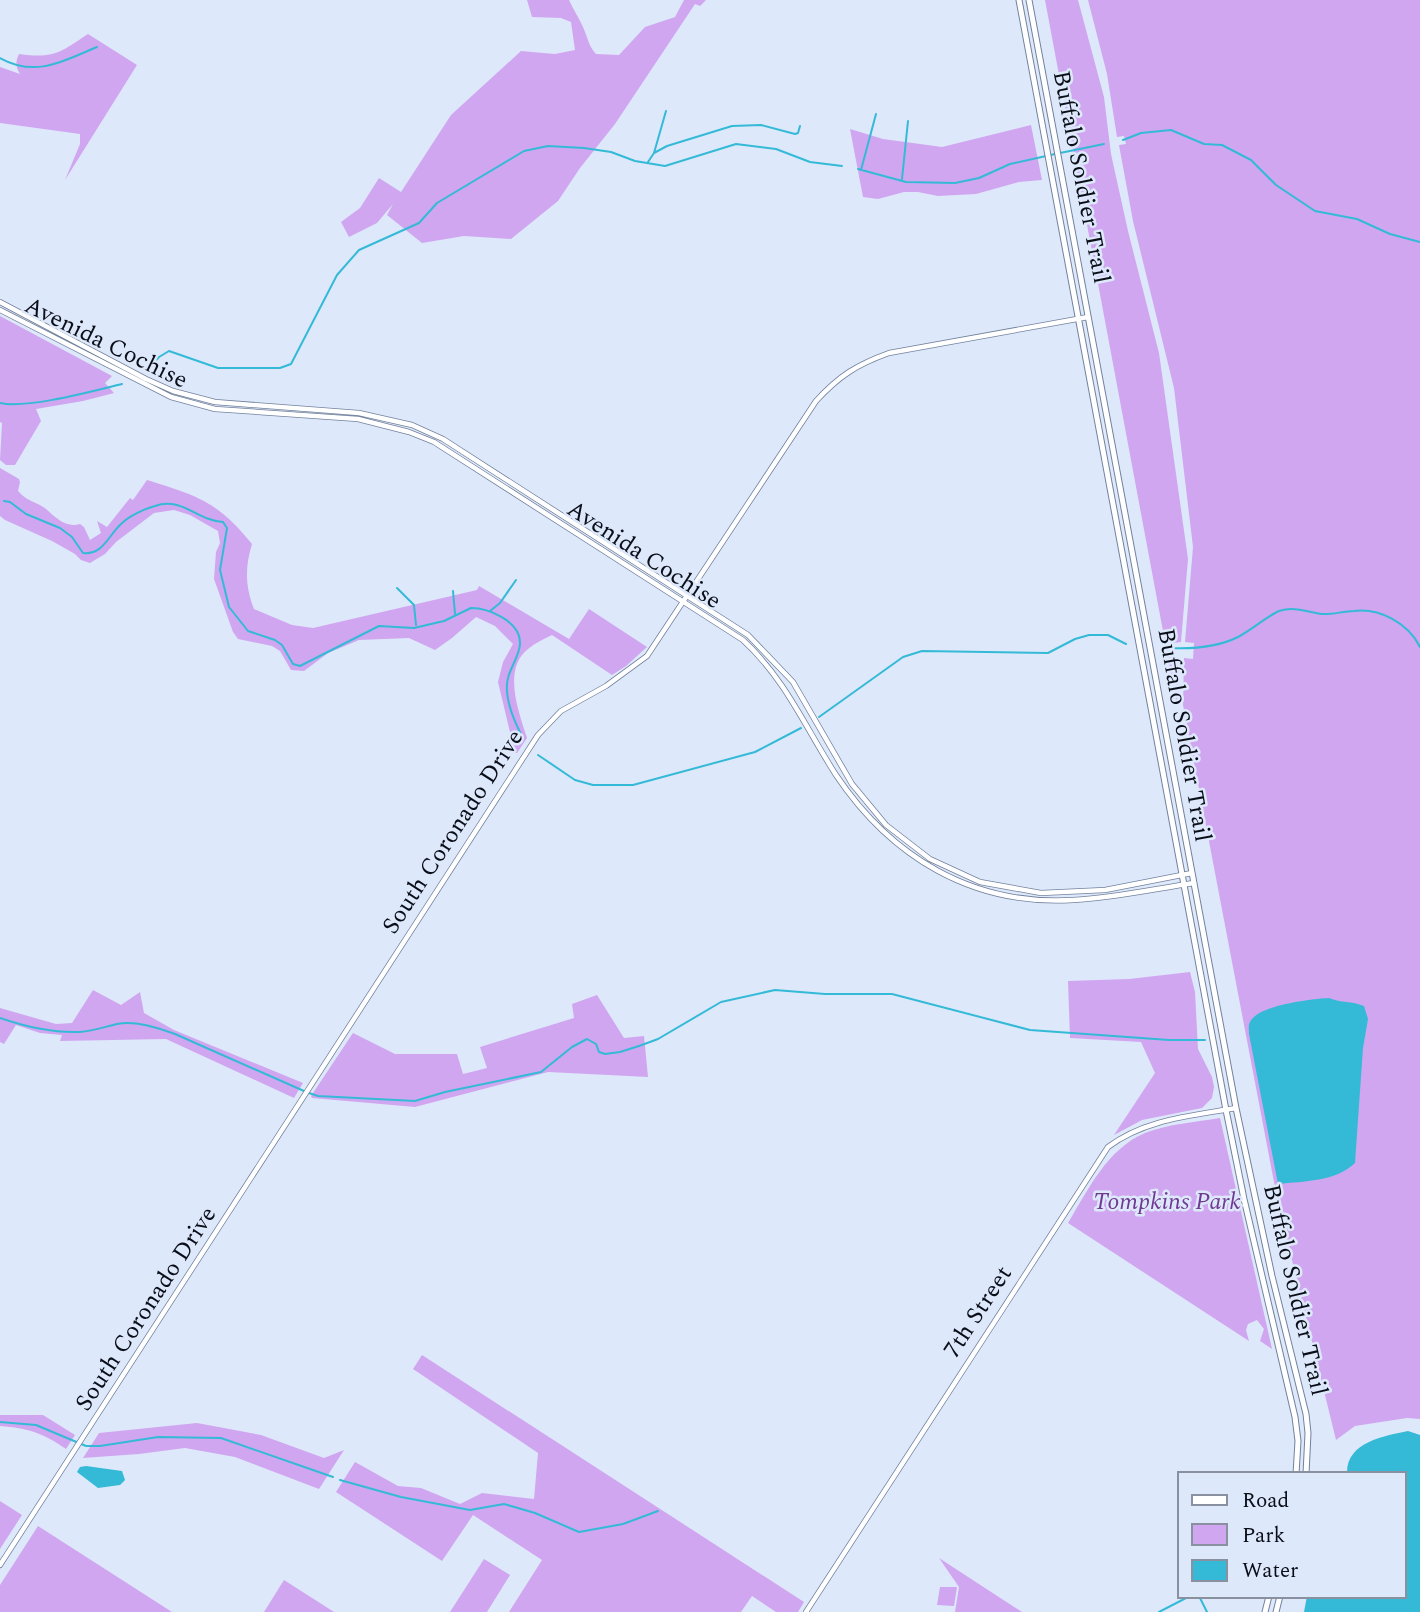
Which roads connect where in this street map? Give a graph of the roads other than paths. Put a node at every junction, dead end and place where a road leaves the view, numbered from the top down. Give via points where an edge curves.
1 (1019, 0) edge
2 (1029, 0) edge
3 (0, 302) edge
4 (0, 310) edge
5 (1089, 317) junction
6 (1078, 318) junction
7 (688, 595) junction
8 (684, 601) junction
9 (1192, 873) junction
10 (1182, 875) junction
11 (1194, 883) junction
12 (1184, 884) junction
13 (1237, 1108) junction
14 (1226, 1110) junction
15 (1296, 1472) edge
16 (1307, 1472) edge
17 (0, 1565) edge
18 (806, 1612) edge

1 - 6 main road, Buffalo Soldier Trail
2 - 5 main road, Buffalo Soldier Trail
3 - 7 street, Avenida Cochise via 173,391 215,402 359,413 423,430 473,456
4 - 8 street, Avenida Cochise via 171,397 215,409 358,419 421,437
5 - 6 street, South Coronado Drive
5 - 9 main road, Buffalo Soldier Trail
6 - 7 street, South Coronado Drive via 889,353 859,364 835,381 816,401
6 - 10 main road, Buffalo Soldier Trail
7 - 8 street, South Coronado Drive
7 - 10 street, Avenida Cochise via 772,657 793,682 852,784 886,825 930,859 980,882 1041,893 1105,890
8 - 12 street, Avenida Cochise via 760,655 781,681 854,801 880,830 926,865 979,889 1041,900 1074,900
8 - 17 street, South Coronado Drive via 647,656 561,711 538,735
9 - 10 street, Avenida Cochise
9 - 11 main road, Buffalo Soldier Trail
10 - 12 main road, Buffalo Soldier Trail
11 - 12 street, Avenida Cochise
11 - 13 main road, Buffalo Soldier Trail
12 - 14 main road, Buffalo Soldier Trail
13 - 14 street, 7th Street
13 - 16 main road, Buffalo Soldier Trail via 1306,1414
14 - 15 main road, Buffalo Soldier Trail via 1295,1416
14 - 18 street, 7th Street via 1165,1120 1108,1147

